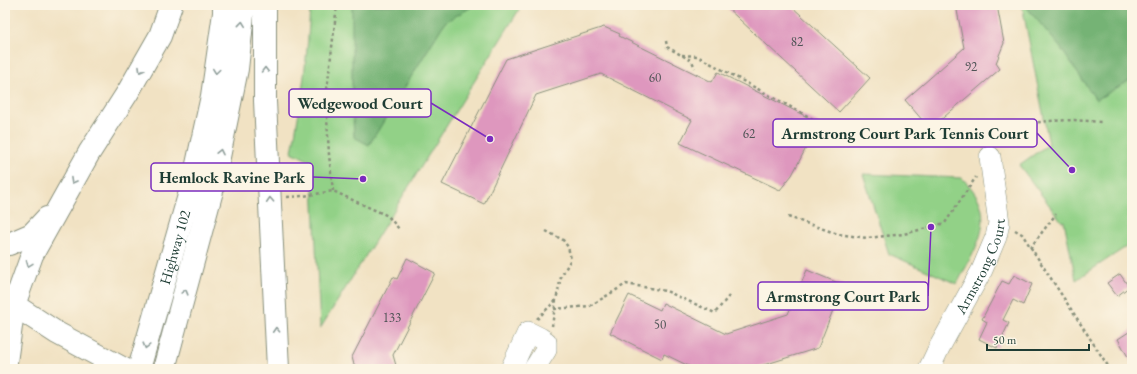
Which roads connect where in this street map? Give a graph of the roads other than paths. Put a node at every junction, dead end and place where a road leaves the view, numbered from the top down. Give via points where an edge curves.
1 (171, 5) edge
2 (224, 5) edge
3 (244, 5) edge
4 (265, 5) edge
5 (990, 157) road end
6 (60, 204) junction
7 (5, 244) edge
8 (10, 301) edge
9 (5, 369) edge
10 (124, 369) edge
11 (139, 369) edge
12 (164, 369) edge
13 (278, 369) edge
14 (511, 369) edge
15 (534, 369) edge
16 (929, 369) edge

1 -> 6 main road via 160,36
2 -> 11 main road, Highway 102 via 212,96 194,178
12 -> 3 main road, Highway 102 via 212,191 237,69
13 -> 4 main road via 265,101
5 - 16 street, Armstrong Court via 999,222 996,237 982,270
6 - 7 main road via 32,234
6 -> 8 main road
8 - 9 main road
8 - 10 main road via 57,333
14 - 15 street via 537,337 546,350

